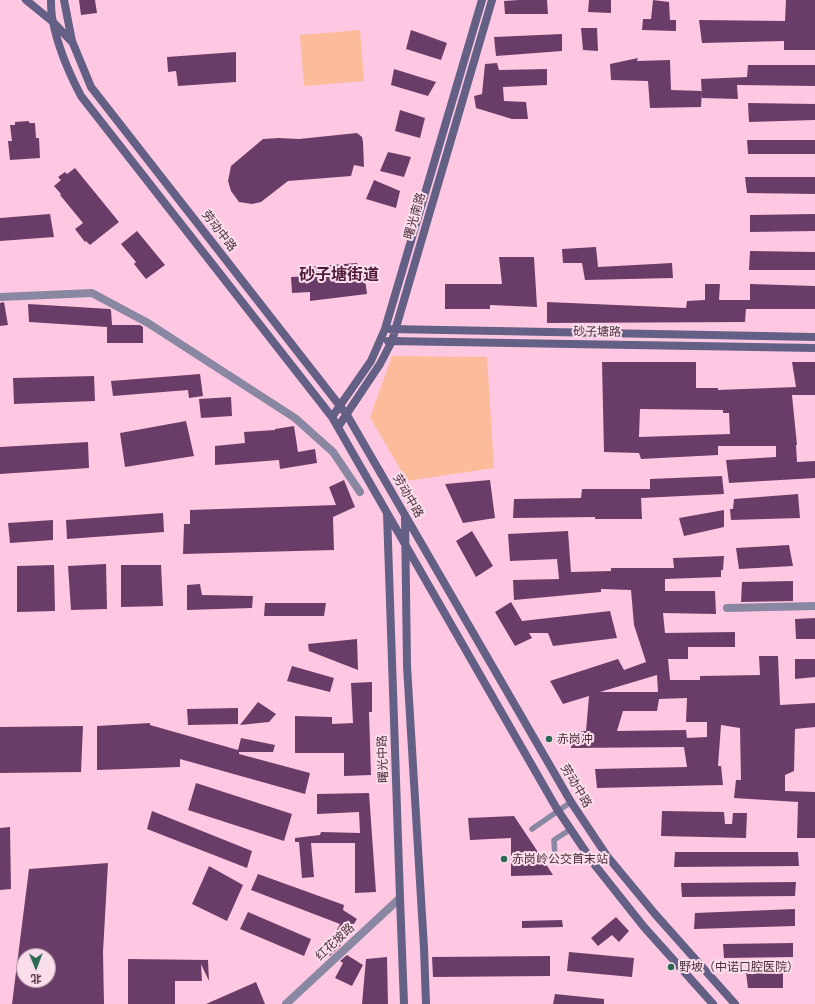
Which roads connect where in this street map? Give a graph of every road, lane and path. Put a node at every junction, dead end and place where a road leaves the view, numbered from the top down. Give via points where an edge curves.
1 (26, 0) edge
2 (51, 0) edge
3 (64, 0) edge
4 (482, 0) edge
5 (492, 0) edge
6 (53, 22) junction
7 (72, 42) junction
8 (0, 297) edge
9 (385, 329) junction
10 (394, 329) junction
11 (815, 337) edge
12 (392, 341) junction
13 (380, 342) junction
14 (815, 348) edge
15 (340, 406) junction
16 (347, 415) junction
17 (332, 417) junction
18 (338, 427) junction
19 (360, 492) dead end
20 (387, 512) junction
21 (405, 515) junction
22 (405, 543) junction
23 (815, 606) edge
24 (727, 608) dead end
25 (571, 802) junction
26 (559, 811) junction
27 (532, 829) dead end
28 (571, 829) junction
29 (555, 858) dead end
30 (400, 898) junction
31 (286, 1004) edge
32 (404, 1004) edge
33 (426, 1004) edge
34 (714, 1004) edge
35 (735, 1004) edge

1 - 6 main road
2 - 6 main road, 劳动中路
3 - 7 main road, 劳动中路
4 - 9 main road, 曙光南路
5 - 10 main road, 曙光南路
6 - 7 main road
6 - 17 main road, 劳动中路 via 64,57 81,96
7 - 15 main road, 劳动中路 via 91,87
8 - 19 street via 92,293 141,320 295,418 333,452
9 - 10 main road, 砂子塘路
9 - 13 main road, 曙光南路
10 - 11 main road, 砂子塘路
10 - 12 main road, 曙光南路
12 - 13 main road, 砂子塘路
12 - 14 main road, 砂子塘路
12 - 16 main road, 曙光南路
13 - 15 main road, 曙光南路
15 - 16 main road, 劳动中路
15 - 17 main road, 曙光南路
16 - 18 main road, 曙光南路
16 - 21 main road, 劳动中路
17 - 18 main road, 劳动中路
18 - 20 main road, 劳动中路
20 - 22 main road, 劳动中路
20 - 30 main road, 曙光中路
21 - 22 main road
21 - 25 main road, 劳动中路
22 - 26 main road, 劳动中路
22 - 33 main road via 407,666
23 - 24 street
25 - 26 lane
25 - 35 main road, 劳动中路 via 607,856
26 - 27 lane
26 - 28 main road, 劳动中路
28 - 29 lane via 554,840
28 - 34 main road, 劳动中路 via 594,864 644,927
30 - 31 street, 红花坡路
30 - 32 main road, 曙光中路

